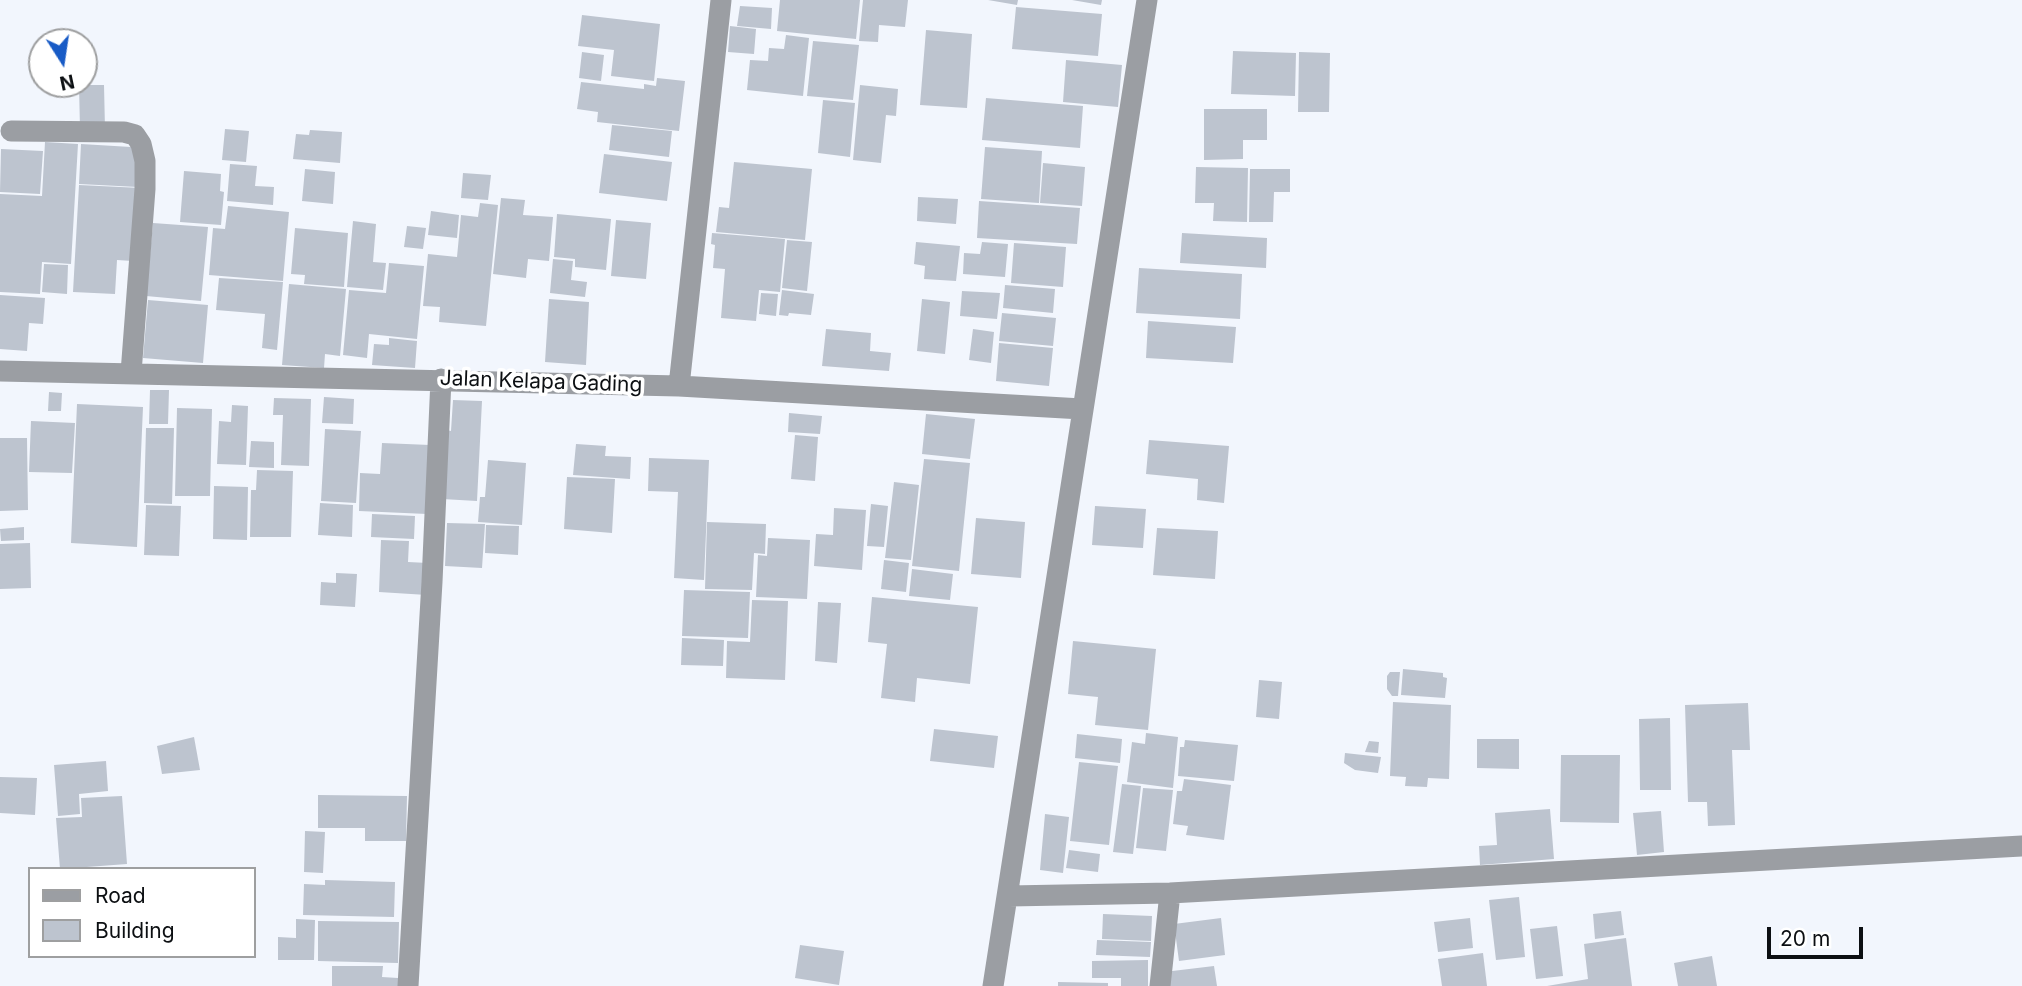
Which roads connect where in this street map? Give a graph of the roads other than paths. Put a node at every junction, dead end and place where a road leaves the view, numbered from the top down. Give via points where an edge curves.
1 (721, 0) edge
2 (1147, 0) edge
3 (11, 131) dead end
4 (0, 371) edge
5 (131, 373) junction
6 (440, 379) junction
7 (679, 386) junction
8 (1082, 409) junction
9 (2022, 846) edge
10 (1170, 893) junction
11 (1009, 896) junction
12 (408, 986) edge
13 (993, 986) edge
14 (1160, 986) edge

1 - 7 street
2 - 8 street
3 - 5 street via 124,132 135,135 141,144 145,190
4 - 5 street, Jalan Kelapa Gading
5 - 6 street, Jalan Kelapa Gading
6 - 7 street, Jalan Kelapa Gading
6 - 12 street
7 - 8 street, Jalan Kelapa Gading
8 - 11 street
9 - 10 street
10 - 11 street
10 - 14 street
11 - 13 street

